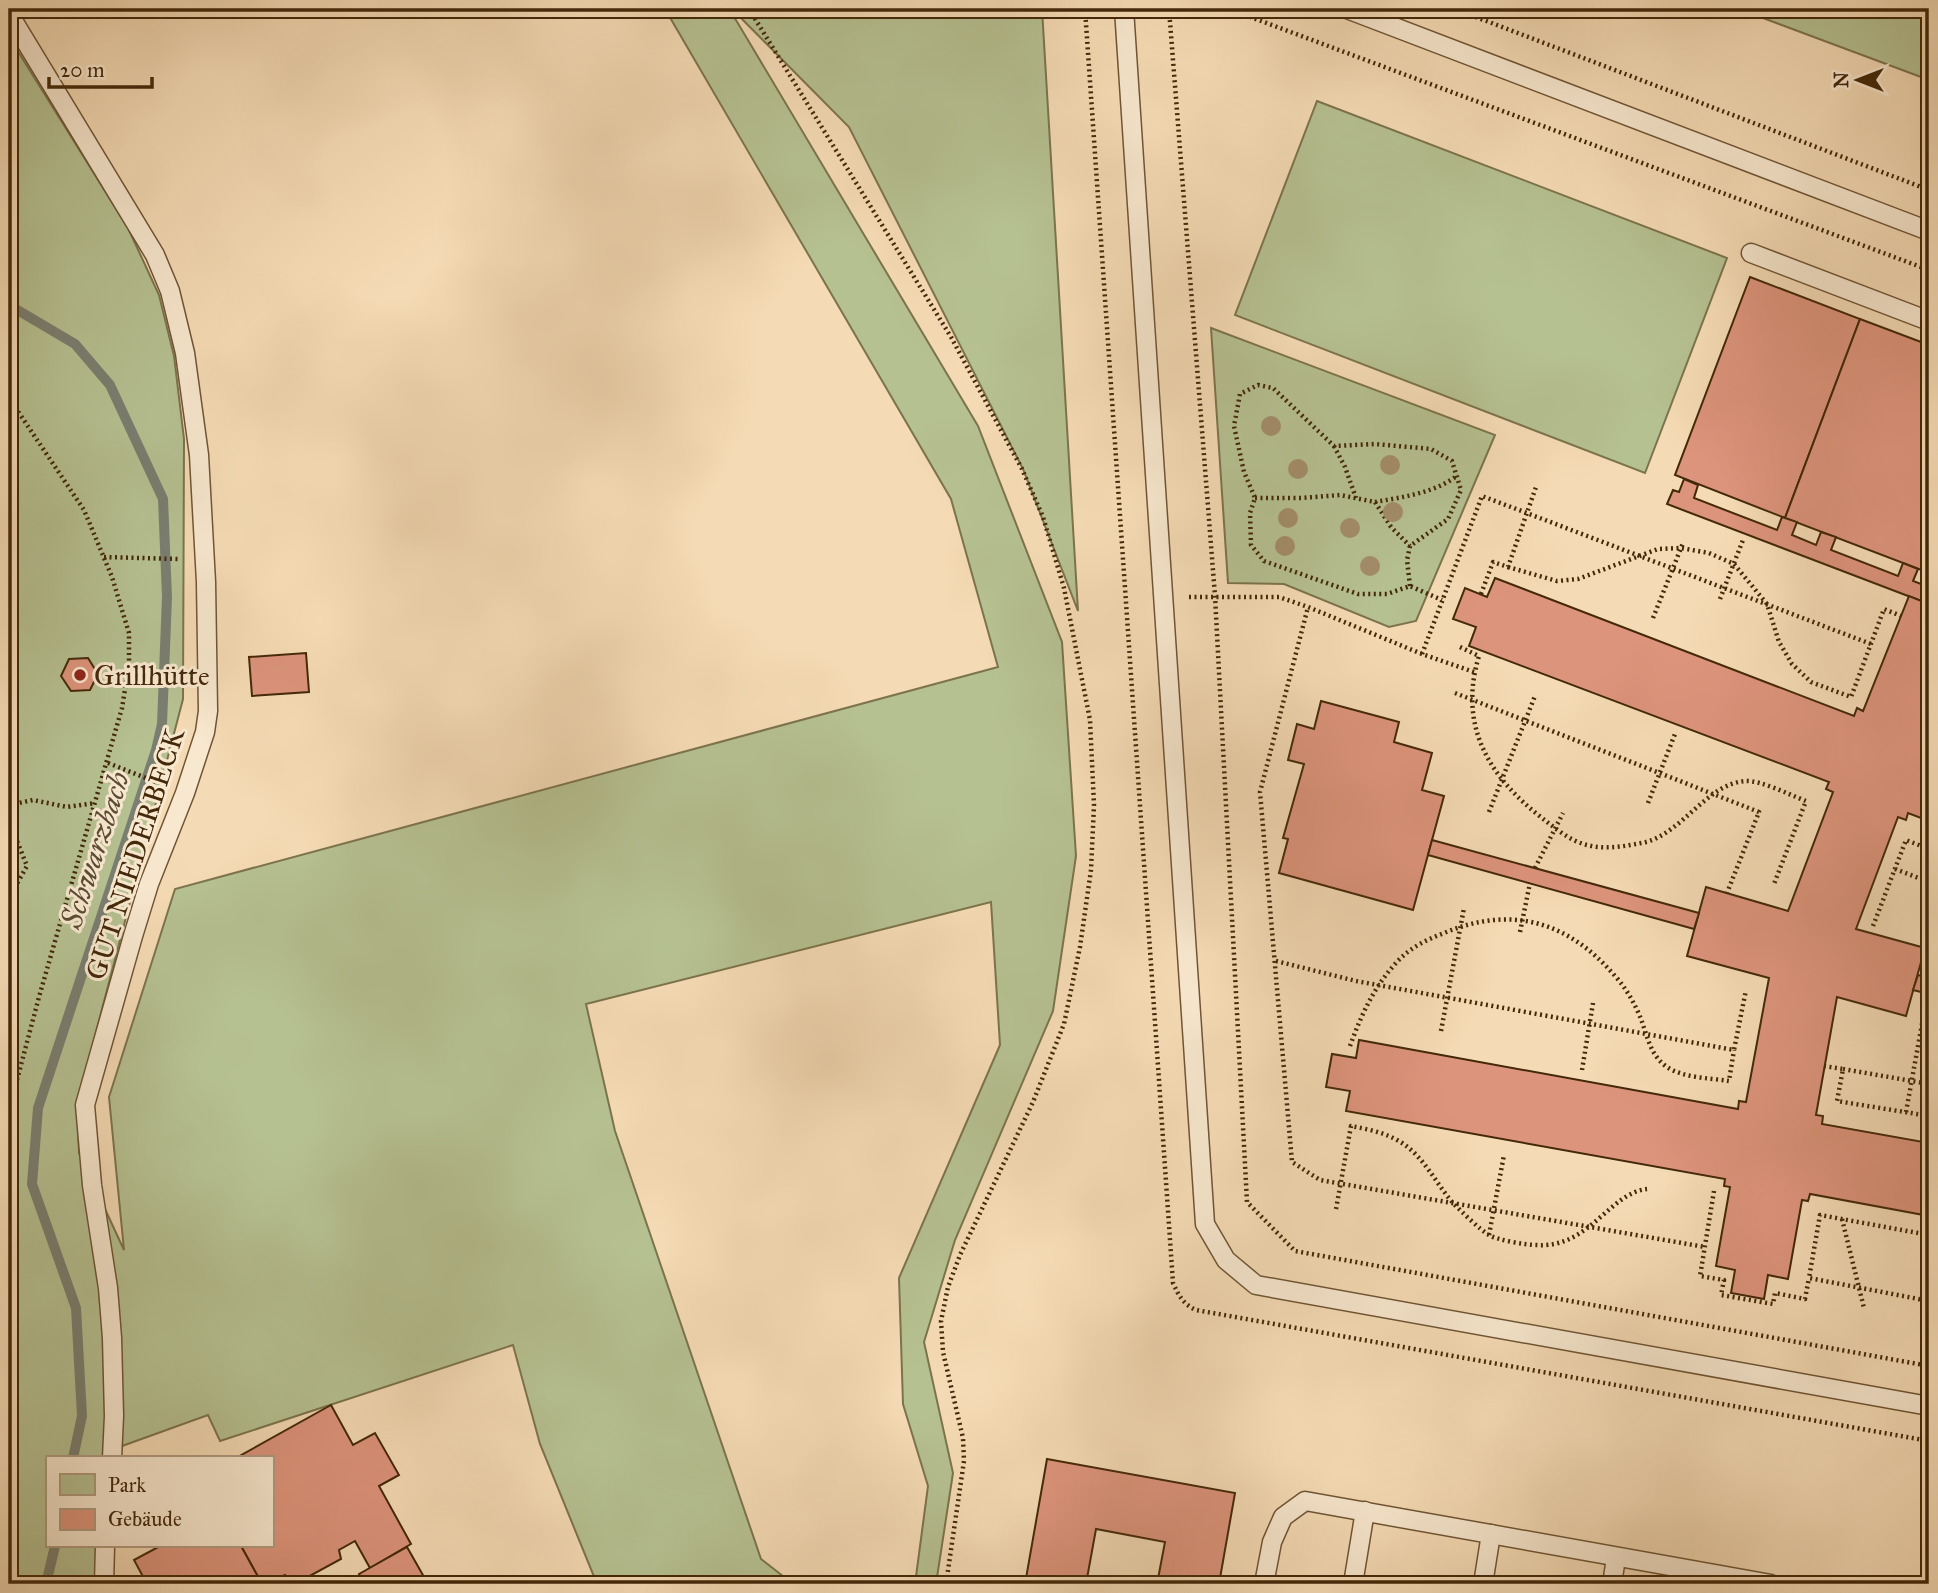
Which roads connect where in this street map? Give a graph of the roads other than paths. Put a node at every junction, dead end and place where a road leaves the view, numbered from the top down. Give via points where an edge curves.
1 (1124, 9) edge
2 (1347, 9) edge
3 (9, 14) edge
4 (1929, 231) edge
5 (1751, 253) dead end
6 (1929, 321) edge
7 (1929, 1406) edge
8 (112, 1456) edge
9 (1365, 1511) junction
10 (1491, 1534) junction
11 (106, 1548) edge
12 (1616, 1558) junction
13 (1741, 1582) edge
14 (104, 1584) edge
15 (1264, 1584) edge
16 (1353, 1584) edge
17 (1483, 1584) edge
18 (1612, 1584) edge
19 (1771, 1584) edge

1 - 7 lane via 1205,1224 1226,1260 1256,1285
2 - 4 lane
3 - 8 lane, GUT NIEDERBECK via 155,255 170,291 185,353 199,455 208,652 205,732 149,884 85,1105 112,1338
5 - 6 lane
9 - 10 lane
9 - 15 lane via 1305,1502 1294,1509 1283,1517 1272,1542
9 - 16 lane
10 - 12 lane
10 - 17 lane
11 - 14 lane
12 - 13 lane
12 - 18 lane
13 - 19 lane

